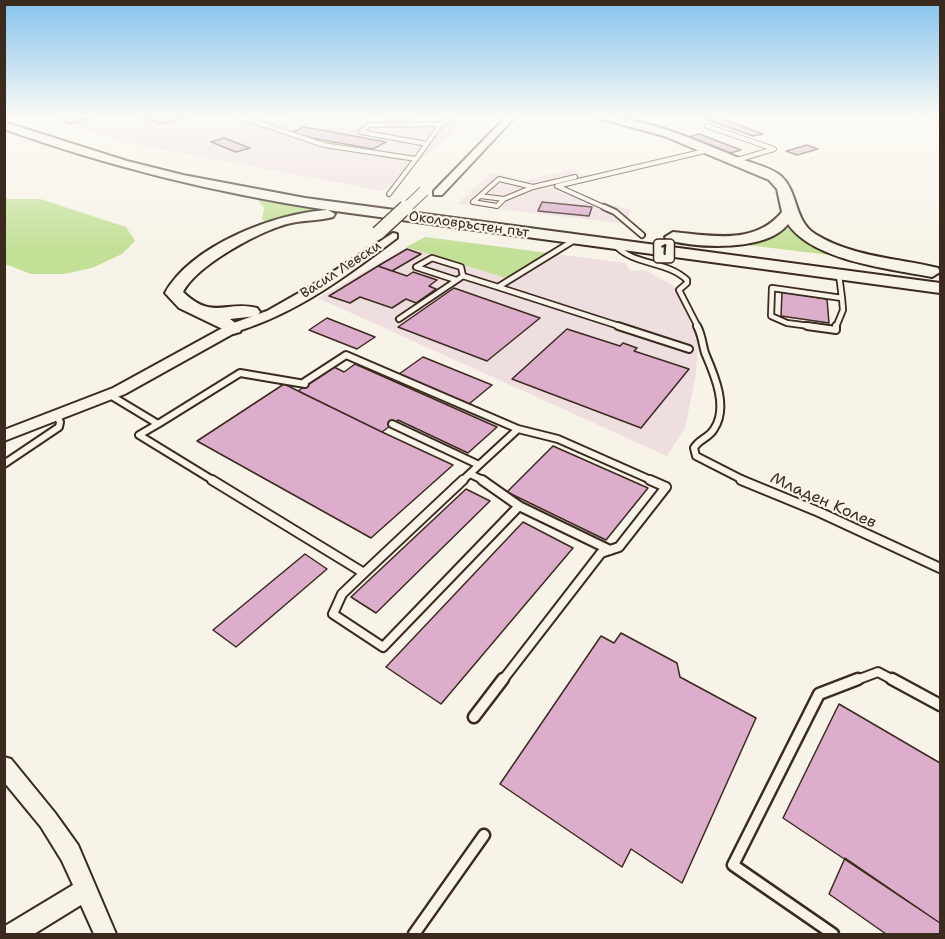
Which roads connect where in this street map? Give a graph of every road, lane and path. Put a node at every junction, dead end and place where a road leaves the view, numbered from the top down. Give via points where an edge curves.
1 (103, 160) edge
2 (147, 160) edge
3 (415, 160) edge
4 (455, 160) edge
5 (463, 160) edge
6 (669, 160) edge
7 (737, 160) edge
8 (440, 175) dead end
9 (575, 177) dead end
10 (550, 183) junction
11 (211, 185) junction
12 (557, 186) junction
13 (532, 187) junction
14 (431, 189) junction
15 (389, 194) dead end
16 (480, 196) junction
17 (504, 199) junction
18 (789, 213) junction
19 (387, 214) junction
20 (642, 235) junction
21 (576, 239) junction
22 (619, 239) junction
23 (233, 243) junction
24 (839, 275) junction
25 (940, 275) edge
26 (463, 276) junction
27 (456, 280) junction
28 (498, 287) junction
29 (940, 288) edge
30 (842, 298) junction
31 (251, 312) junction
32 (208, 315) junction
33 (399, 319) dead end
34 (233, 328) junction
35 (688, 349) dead end
36 (110, 395) junction
37 (57, 416) junction
38 (158, 424) junction
39 (392, 424) dead end
40 (518, 429) junction
41 (4, 436) edge
42 (4, 464) edge
43 (479, 465) junction
44 (470, 474) junction
45 (519, 506) junction
46 (609, 550) junction
47 (940, 567) edge
48 (364, 573) junction
49 (940, 705) edge
50 (474, 717) dead end
51 (4, 766) edge
52 (484, 835) dead end
53 (87, 889) junction
54 (13, 934) edge
55 (105, 934) edge
56 (414, 934) edge
57 (833, 934) edge

1 - 11 highway, Околовръстен път / 1
2 - 22 highway, Околовръстен път / 1 via 349,199
3 - 15 lane
4 - 8 street
5 - 14 street
6 - 12 lane
7 - 18 highway via 774,177 783,186
9 - 10 lane
10 - 12 lane
10 - 13 lane
11 - 19 highway, Околовръстен път / 1
11 - 23 highway via 248,201 255,212 246,231
12 - 20 lane via 615,212
13 - 16 lane via 499,179
13 - 17 lane
14 - 31 street, Васил Левски, bridge via 378,233
14 - 34 street, Васил Левски via 393,236 296,299 252,324
16 - 17 lane
16 - 17 lane via 473,202 497,206
18 - 20 highway via 774,231 746,239
18 - 25 highway via 799,227 823,243
19 - 21 highway, Околовръстен път / 1
19 - 23 highway via 300,217 267,226
20 - 22 highway
21 - 22 highway, Околовръстен път / 1
21 - 28 lane
22 - 24 highway, Околовръстен път / 1
22 - 25 highway, Околовръстен път / 1
22 - 47 lane, Младен Колев via 618,251 627,257 659,263 687,280 680,294 703,336 720,411 712,432 697,442 696,456 730,475
23 - 32 highway via 176,286 174,293 178,298
24 - 29 highway, Околовръстен път / 1
24 - 30 lane
26 - 27 lane
26 - 27 lane via 461,267 432,258 417,267
26 - 28 lane
27 - 33 lane
28 - 35 lane
30 - 30 lane via 843,310 836,330 787,323 771,316 772,288
31 - 32 highway
31 - 34 street, Васил Левски via 238,319
32 - 34 highway
34 - 36 street, Васил Левски
36 - 37 street, Васил Левски
36 - 38 lane
37 - 41 street, Васил Левски
37 - 42 lane via 59,427
38 - 40 lane via 240,373 305,384 346,355
38 - 48 lane via 139,435
39 - 43 lane
40 - 43 lane
40 - 46 lane via 558,439 666,487 619,547
43 - 44 lane
44 - 45 lane
44 - 48 lane
45 - 46 lane
45 - 48 lane via 382,647 333,614 342,594
46 - 50 lane via 601,553
49 - 57 lane via 878,672 819,694 733,865
51 - 53 street via 48,820
52 - 56 lane
53 - 54 street
53 - 55 street

